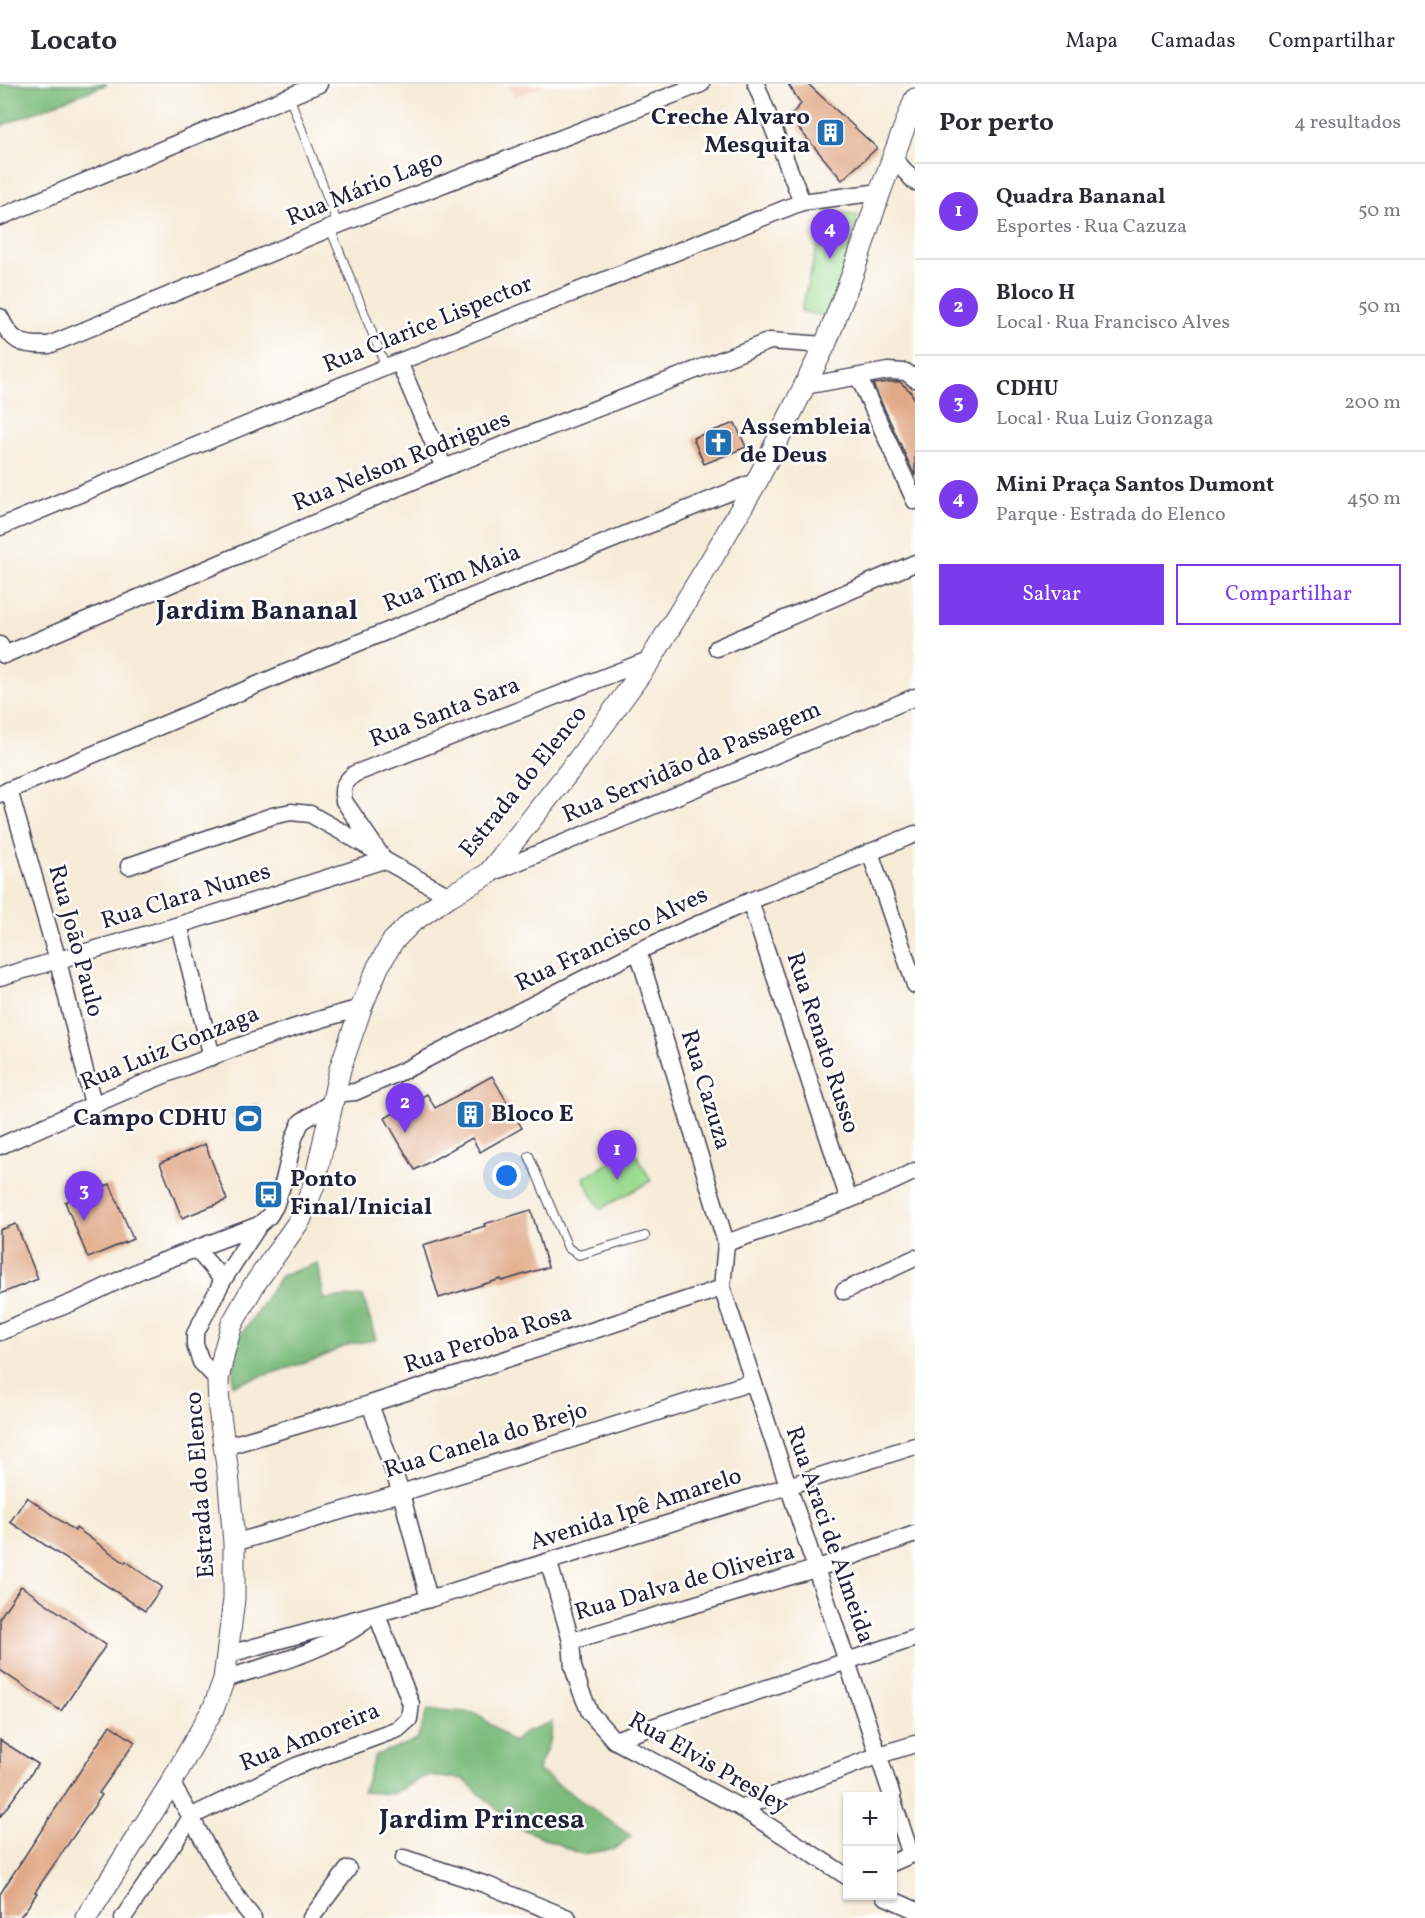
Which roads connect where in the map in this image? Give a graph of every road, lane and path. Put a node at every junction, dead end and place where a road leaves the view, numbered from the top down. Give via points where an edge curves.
1 (319, 84) edge
2 (701, 84) edge
3 (756, 84) edge
4 (289, 96) junction
5 (915, 99) edge
6 (893, 158) junction
7 (915, 183) edge
8 (880, 192) junction
9 (802, 202) junction
10 (0, 216) edge
11 (334, 226) junction
12 (0, 317) edge
13 (825, 345) junction
14 (392, 365) junction
15 (859, 378) junction
16 (915, 379) edge
17 (804, 386) junction
18 (444, 468) junction
19 (757, 482) junction
20 (915, 501) edge
21 (0, 527) edge
22 (915, 563) edge
23 (717, 648) dead end
24 (2, 650) edge
25 (651, 658) junction
26 (915, 697) edge
27 (4, 792) edge
28 (915, 834) edge
29 (870, 852) junction
30 (380, 856) junction
31 (129, 866) dead end
32 (488, 874) junction
33 (449, 896) junction
34 (750, 901) junction
35 (179, 925) junction
36 (638, 951) junction
37 (57, 961) junction
38 (0, 977) edge
39 (915, 985) edge
40 (361, 1008) junction
41 (212, 1057) junction
42 (333, 1098) junction
43 (93, 1104) junction
44 (0, 1146) edge
45 (530, 1156) dead end
46 (915, 1171) edge
47 (849, 1200) junction
48 (259, 1225) junction
49 (645, 1236) dead end
50 (726, 1243) junction
51 (196, 1249) junction
52 (915, 1257) edge
53 (223, 1280) junction
54 (722, 1288) junction
55 (844, 1291) dead end
56 (0, 1332) edge
57 (218, 1380) junction
58 (752, 1382) junction
59 (370, 1404) junction
60 (915, 1446) edge
61 (224, 1447) junction
62 (788, 1486) junction
63 (401, 1493) junction
64 (915, 1534) edge
65 (234, 1543) junction
66 (549, 1563) junction
67 (815, 1569) junction
68 (429, 1599) junction
69 (374, 1616) junction
70 (915, 1638) edge
71 (571, 1641) junction
72 (229, 1654) junction
73 (846, 1661) junction
74 (224, 1679) junction
75 (614, 1740) junction
76 (915, 1744) edge
77 (879, 1755) junction
78 (171, 1783) junction
79 (890, 1792) edge
80 (741, 1808) junction
81 (897, 1811) edge
82 (192, 1816) junction
83 (913, 1854) edge
84 (404, 1858) dead end
85 (897, 1861) edge
86 (348, 1869) dead end
87 (843, 1874) edge
88 (893, 1900) edge
89 (915, 1910) edge
90 (86, 1918) edge
91 (123, 1918) edge
92 (253, 1918) edge
93 (311, 1918) edge
94 (568, 1918) edge

1 - 4 street
2 - 11 street, Rua Mário Lago
3 - 9 street
4 - 10 street
4 - 11 lane
5 - 6 street, Estrada do Elenco
6 - 7 street
6 - 8 street, Estrada do Elenco
8 - 9 street, Rua Clarice Lispector
8 - 13 street, Estrada do Elenco
9 - 14 street, Rua Clarice Lispector
11 - 12 street, Rua Mário Lago via 49,345 24,344 13,338
11 - 14 lane
13 - 17 street, Estrada do Elenco
13 - 18 street, Rua Nelson Rodrigues via 770,341
14 - 18 street
14 - 21 street, Rua Clarice Lispector
15 - 16 street via 888,371 906,372
15 - 17 street
15 - 20 street
17 - 19 street, Estrada do Elenco
18 - 24 street, Rua Nelson Rodrigues
19 - 25 street, Estrada do Elenco
19 - 27 street, Rua Tim Maia via 311,662
22 - 23 street
25 - 30 street, Rua Santa Sara via 354,774 342,790 344,801
25 - 32 street, Estrada do Elenco via 578,760
26 - 32 street, Rua Servidão da Passagem
27 - 37 street, Rua João Paulo
28 - 29 street, Rua Francisco Alves
29 - 34 street, Rua Francisco Alves
29 - 39 street
30 - 31 street via 310,814 291,812
30 - 33 street
30 - 35 street, Rua Clara Nunes
32 - 33 street, Estrada do Elenco
33 - 40 street, Estrada do Elenco via 393,941
34 - 36 street, Rua Francisco Alves
34 - 47 street, Rua Renato Russo
35 - 37 street, Rua Clara Nunes
35 - 41 street
36 - 42 street, Rua Francisco Alves via 405,1070
36 - 50 street, Rua Cazuza
37 - 38 street, Rua Clara Nunes
37 - 43 street, Rua João Paulo
40 - 41 street, Rua Luiz Gonzaga via 275,1032
40 - 42 street, Estrada do Elenco
41 - 43 street, Rua Luiz Gonzaga
42 - 48 street via 302,1122 274,1206
42 - 57 street, Estrada do Elenco via 314,1185 300,1220 232,1324
43 - 44 street, Rua Luiz Gonzaga
45 - 49 lane via 572,1253 579,1256
46 - 47 street
47 - 50 street
48 - 51 street
48 - 53 street
50 - 54 street
51 - 53 street
51 - 56 street
52 - 55 street
53 - 57 street via 195,1334 201,1362
54 - 58 street, Rua Araci de Almeida
54 - 59 street, Rua Peroba Rosa
57 - 61 street, Estrada do Elenco
58 - 62 street, Rua Araci de Almeida
58 - 63 street, Rua Canela do Brejo
59 - 61 street, Rua Peroba Rosa
59 - 63 street
60 - 62 street, Avenida Ipê Amarelo
61 - 65 street, Estrada do Elenco
62 - 66 street, Avenida Ipê Amarelo
62 - 67 street, Rua Araci de Almeida
63 - 65 street, Rua Canela do Brejo
63 - 68 street
64 - 67 street, Rua Dalva de Oliveira
65 - 72 street, Estrada do Elenco
66 - 68 street, Avenida Ipê Amarelo
66 - 71 street, Rua Elvis Presley
67 - 71 street, Rua Dalva de Oliveira
67 - 73 street, Rua Araci de Almeida
68 - 69 street, Avenida Ipê Amarelo
69 - 72 street, Avenida Ipê Amarelo
69 - 74 street, Avenida Ipê Amarelo via 326,1645
69 - 82 street, Rua Amoreira via 411,1704 409,1719 398,1729 296,1766
70 - 73 street
71 - 75 street, Rua Elvis Presley via 573,1667 590,1713
72 - 74 street, Estrada do Elenco
73 - 75 street
73 - 77 street, Rua Araci de Almeida
74 - 78 street, Estrada do Elenco via 214,1707
75 - 80 street, Rua Elvis Presley
76 - 77 street
77 - 79 street, Rua Araci de Almeida
77 - 80 street
78 - 82 street
78 - 90 street, Estrada do Elenco
80 - 87 street, Rua Elvis Presley
81 - 83 street, Rua Araci de Almeida
82 - 91 street
82 - 92 street via 223,1875
83 - 85 street
84 - 94 street via 487,1885
86 - 93 street
88 - 89 street

